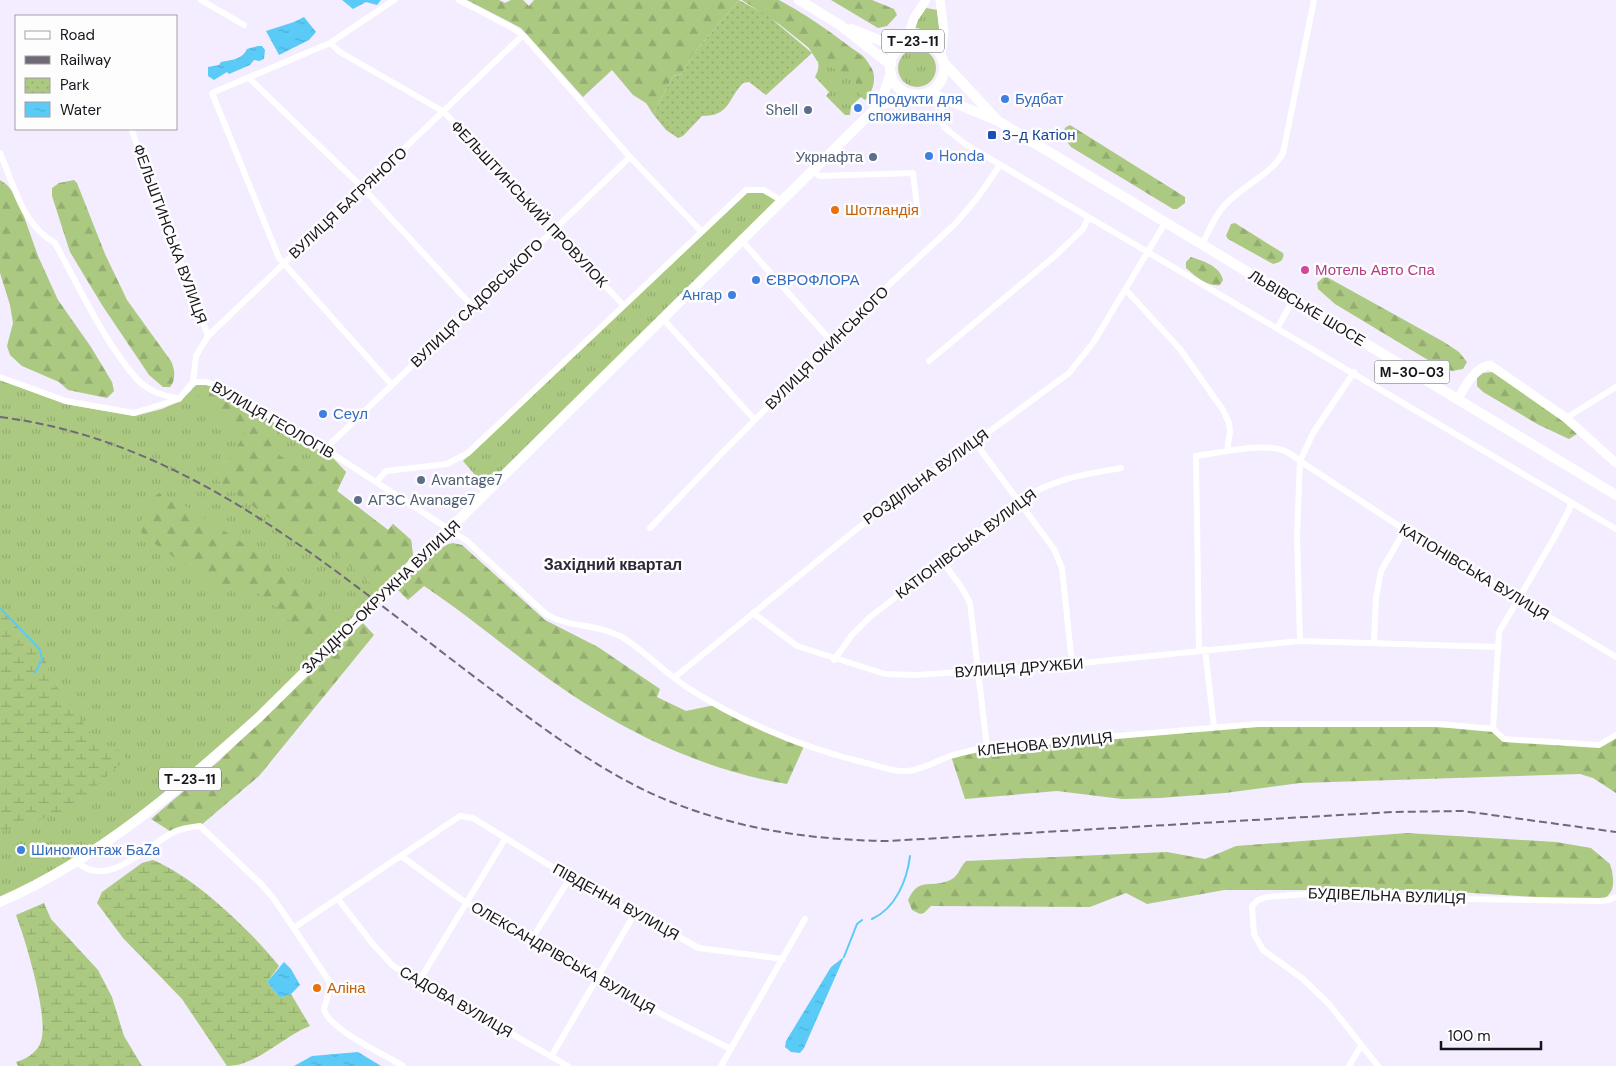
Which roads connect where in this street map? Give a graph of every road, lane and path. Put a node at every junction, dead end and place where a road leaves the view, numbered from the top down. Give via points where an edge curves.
1 (201, 0) edge
2 (394, 0) edge
3 (459, 0) edge
4 (799, 0) edge
5 (926, 0) edge
6 (940, 0) edge
7 (1314, 0) edge
8 (244, 25) dead end
9 (840, 25) junction
10 (522, 35) junction
11 (330, 44) junction
12 (902, 46) junction
13 (942, 59) junction
14 (891, 69) junction
15 (250, 79) junction
16 (918, 94) junction
17 (944, 99) junction
18 (880, 104) junction
19 (444, 112) junction
20 (998, 121) junction
21 (132, 131) dead end
22 (0, 153) edge
23 (630, 157) junction
24 (1000, 165) junction
25 (813, 170) junction
26 (364, 189) junction
27 (782, 201) junction
28 (918, 215) dead end
29 (1088, 218) junction
30 (1165, 222) junction
31 (553, 231) junction
32 (701, 232) junction
33 (742, 241) junction
34 (1202, 244) junction
35 (1147, 251) junction
36 (283, 265) junction
37 (1126, 290) junction
38 (1293, 300) junction
39 (623, 305) junction
40 (473, 307) junction
41 (664, 319) junction
42 (1278, 327) junction
43 (208, 336) junction
44 (832, 342) junction
45 (929, 361) dead end
46 (1354, 372) junction
47 (0, 377) edge
48 (193, 382) junction
49 (392, 384) junction
50 (1615, 389) edge
51 (179, 398) junction
52 (1458, 399) junction
53 (1566, 418) junction
54 (755, 420) junction
55 (974, 441) junction
56 (325, 449) junction
57 (1227, 452) junction
58 (1300, 461) junction
59 (1616, 463) edge
60 (1121, 468) dead end
61 (376, 482) junction
62 (1616, 495) edge
63 (1021, 500) junction
64 (1571, 503) junction
65 (650, 528) dead end
66 (1616, 529) edge
67 (450, 530) junction
68 (1405, 530) junction
69 (942, 561) junction
70 (1519, 599) junction
71 (753, 613) junction
72 (1300, 641) junction
73 (1374, 643) junction
74 (1499, 647) junction
75 (1202, 649) junction
76 (1616, 658) edge
77 (834, 660) junction
78 (1072, 664) junction
79 (976, 671) junction
80 (675, 678) junction
81 (1214, 727) junction
82 (1493, 729) junction
83 (1616, 735) edge
84 (987, 747) junction
85 (505, 839) junction
86 (401, 856) junction
87 (77, 862) junction
88 (570, 878) junction
89 (1616, 897) edge
90 (338, 899) junction
91 (0, 902) edge
92 (466, 902) junction
93 (635, 913) junction
94 (805, 919) dead end
95 (295, 927) junction
96 (531, 940) junction
97 (783, 959) junction
98 (597, 978) junction
99 (419, 982) junction
100 (1361, 1046) junction
101 (731, 1049) junction
102 (552, 1057) junction
103 (403, 1066) edge
104 (568, 1066) edge
105 (721, 1066) edge
106 (1349, 1066) edge
107 (1378, 1066) edge

1 - 8 street
2 - 11 street
3 - 10 street
4 - 9 main road
5 - 12 street, Т-23-11
6 - 13 street, Т-23-11 via 944,31
7 - 34 street via 1284,153 1230,200 1216,217
9 - 12 main road
9 - 14 main road
10 - 19 street, ВУЛИЦЯ БАГРЯНОГО
10 - 23 street
11 - 15 street
11 - 19 street, ФЕЛЬШТИНСЬКИЙ ПРОВУЛОК
12 - 13 main road, Т-23-11 via 921,41 929,44
12 - 14 main road, Т-23-11
13 - 16 main road, Т-23-11 via 941,80 937,86
13 - 20 main road, ЛЬВІВСЬКЕ ШОСЕ
14 - 16 main road, Т-23-11 via 899,87
14 - 18 main road, ЗАХІДНО-ОКРУЖНА ВУЛИЦЯ / Т-23-11
15 - 26 street
15 - 36 street via 212,94
16 - 17 main road, ЛЬВІВСЬКЕ ШОСЕ
16 - 18 main road, Т-23-11
17 - 20 main road, ЛЬВІВСЬКЕ ШОСЕ
17 - 24 street via 940,120 944,127
18 - 25 main road, ЗАХІДНО-ОКРУЖНА ВУЛИЦЯ / Т-23-11
19 - 26 street, ВУЛИЦЯ БАГРЯНОГО
19 - 31 street, ФЕЛЬШТИНСЬКИЙ ПРОВУЛОК
20 - 30 main road, ЛЬВІВСЬКЕ ШОСЕ
21 - 43 street, ФЕЛЬШТИНСЬКА ВУЛИЦЯ
22 - 51 street via 30,223 55,243 107,336 137,380 161,396
23 - 31 street, ВУЛИЦЯ САДОВСЬКОГО
23 - 32 street
24 - 29 street
24 - 44 street, ВУЛИЦЯ ОКИНСЬКОГО via 956,223
25 - 27 main road, ЗАХІДНО-ОКРУЖНА ВУЛИЦЯ / Т-23-11
25 - 28 street via 819,176 913,173
26 - 36 street, ВУЛИЦЯ БАГРЯНОГО
26 - 40 street
27 - 32 street via 764,190 746,190
27 - 33 main road, ЗАХІДНО-ОКРУЖНА ВУЛИЦЯ / Т-23-11
29 - 35 street
29 - 45 street via 1083,229 1056,255
30 - 34 main road, ЛЬВІВСЬКЕ ШОСЕ
30 - 35 street, РОЗДІЛЬНА ВУЛИЦЯ
31 - 39 street, ФЕЛЬШТИНСЬКИЙ ПРОВУЛОК
31 - 40 street, ВУЛИЦЯ САДОВСЬКОГО
32 - 39 street
33 - 41 main road, ЗАХІДНО-ОКРУЖНА ВУЛИЦЯ / Т-23-11
33 - 44 street
34 - 38 main road, ЛЬВІВСЬКЕ ШОСЕ / М-30-03
35 - 37 street, РОЗДІЛЬНА ВУЛИЦЯ
35 - 42 street
36 - 43 street, ВУЛИЦЯ БАГРЯНОГО
36 - 49 street
37 - 55 street, РОЗДІЛЬНА ВУЛИЦЯ via 1093,343 1069,373
37 - 57 street via 1180,349 1223,410 1230,432
38 - 42 street
38 - 52 main road, ЛЬВІВСЬКЕ ШОСЕ / М-30-03
39 - 61 street via 461,458 447,464 386,471
40 - 49 street, ВУЛИЦЯ САДОВСЬКОГО
41 - 54 street
41 - 67 main road, ЗАХІДНО-ОКРУЖНА ВУЛИЦЯ / Т-23-11
42 - 46 street
43 - 48 street, ВУЛИЦЯ БАГРЯНОГО via 196,356
44 - 54 street, ВУЛИЦЯ ОКИНСЬКОГО
46 - 58 street via 1313,434
46 - 64 street
47 - 51 street via 66,401 134,413
48 - 51 street, ВУЛИЦЯ ГЕОЛОГІВ
48 - 56 street, ВУЛИЦЯ ГЕОЛОГІВ via 206,382 229,392
49 - 56 street, ВУЛИЦЯ САДОВСЬКОГО
50 - 53 street
52 - 53 street via 1471,378 1490,365
52 - 62 main road, ЛЬВІВСЬКЕ ШОСЕ / М-30-03
53 - 59 street
54 - 65 street, ВУЛИЦЯ ОКИНСЬКОГО
55 - 63 street
55 - 71 street, РОЗДІЛЬНА ВУЛИЦЯ via 858,528
56 - 61 street, ВУЛИЦЯ ГЕОЛОГІВ
57 - 58 street, КАТІОНІВСЬКА ВУЛИЦЯ via 1276,448 1287,451
57 - 75 street, КАТІОНІВСЬКА ВУЛИЦЯ via 1196,456
58 - 68 street, КАТІОНІВСЬКА ВУЛИЦЯ
58 - 72 street via 1297,518
60 - 63 street, КАТІОНІВСЬКА ВУЛИЦЯ via 1066,477
61 - 67 street, ВУЛИЦЯ ГЕОЛОГІВ
63 - 69 street, КАТІОНІВСЬКА ВУЛИЦЯ
63 - 78 street via 1054,549 1062,568
64 - 66 street
64 - 70 street
67 - 80 street, КЛЕНОВА ВУЛИЦЯ via 467,541 546,614 563,622 621,637
67 - 87 main road, ЗАХІДНО-ОКРУЖНА ВУЛИЦЯ / Т-23-11 via 258,718 174,793
68 - 70 street, КАТІОНІВСЬКА ВУЛИЦЯ
68 - 73 street via 1380,571
69 - 77 street, КАТІОНІВСЬКА ВУЛИЦЯ via 870,617
69 - 79 street via 970,603
70 - 74 street via 1499,632
70 - 76 street, КАТІОНІВСЬКА ВУЛИЦЯ
71 - 77 street, ВУЛИЦЯ ДРУЖБИ via 797,646
71 - 80 street, РОЗДІЛЬНА ВУЛИЦЯ
72 - 73 street, ВУЛИЦЯ ДРУЖБИ
72 - 75 street, ВУЛИЦЯ ДРУЖБИ
73 - 74 street, ВУЛИЦЯ ДРУЖБИ
74 - 82 street
75 - 78 street, ВУЛИЦЯ ДРУЖБИ
75 - 81 street
77 - 79 street, ВУЛИЦЯ ДРУЖБИ via 886,674
78 - 79 street, ВУЛИЦЯ ДРУЖБИ
79 - 84 street
80 - 84 street, КЛЕНОВА ВУЛИЦЯ via 716,705 805,744 832,755 887,768 915,770
81 - 82 street, КЛЕНОВА ВУЛИЦЯ via 1311,723 1439,724
81 - 84 street, КЛЕНОВА ВУЛИЦЯ
82 - 83 street via 1504,739 1600,745
85 - 86 street, ПІВДЕННА ВУЛИЦЯ via 472,818 460,816
85 - 88 street, ПІВДЕННА ВУЛИЦЯ
85 - 92 street
86 - 90 street
86 - 92 street, ОЛЕКСАНДРІВСЬКА ВУЛИЦЯ
87 - 91 main road, ЗАХІДНО-ОКРУЖНА ВУЛИЦЯ / Т-23-11
87 - 95 street via 91,870 110,870 173,833 200,826 261,884
88 - 93 street, ПІВДЕННА ВУЛИЦЯ
88 - 96 street
89 - 100 street, БУДІВЕЛЬНА ВУЛИЦЯ via 1600,901 1544,901 1337,892 1258,900 1252,906 1252,919 1254,934 1263,950 1303,979 1329,1004
90 - 95 street
90 - 99 street, САДОВА ВУЛИЦЯ via 382,955
92 - 96 street, ОЛЕКСАНДРІВСЬКА ВУЛИЦЯ
92 - 99 street
93 - 97 street, ПІВДЕННА ВУЛИЦЯ via 699,948
93 - 98 street
94 - 97 street
95 - 103 street via 329,981 324,1009 330,1022
96 - 98 street, ОЛЕКСАНДРІВСЬКА ВУЛИЦЯ
97 - 101 street
98 - 101 street, ОЛЕКСАНДРІВСЬКА ВУЛИЦЯ
98 - 102 street
99 - 102 street, САДОВА ВУЛИЦЯ
100 - 106 street
100 - 107 street, БУДІВЕЛЬНА ВУЛИЦЯ
101 - 105 street
102 - 104 street, САДОВА ВУЛИЦЯ

